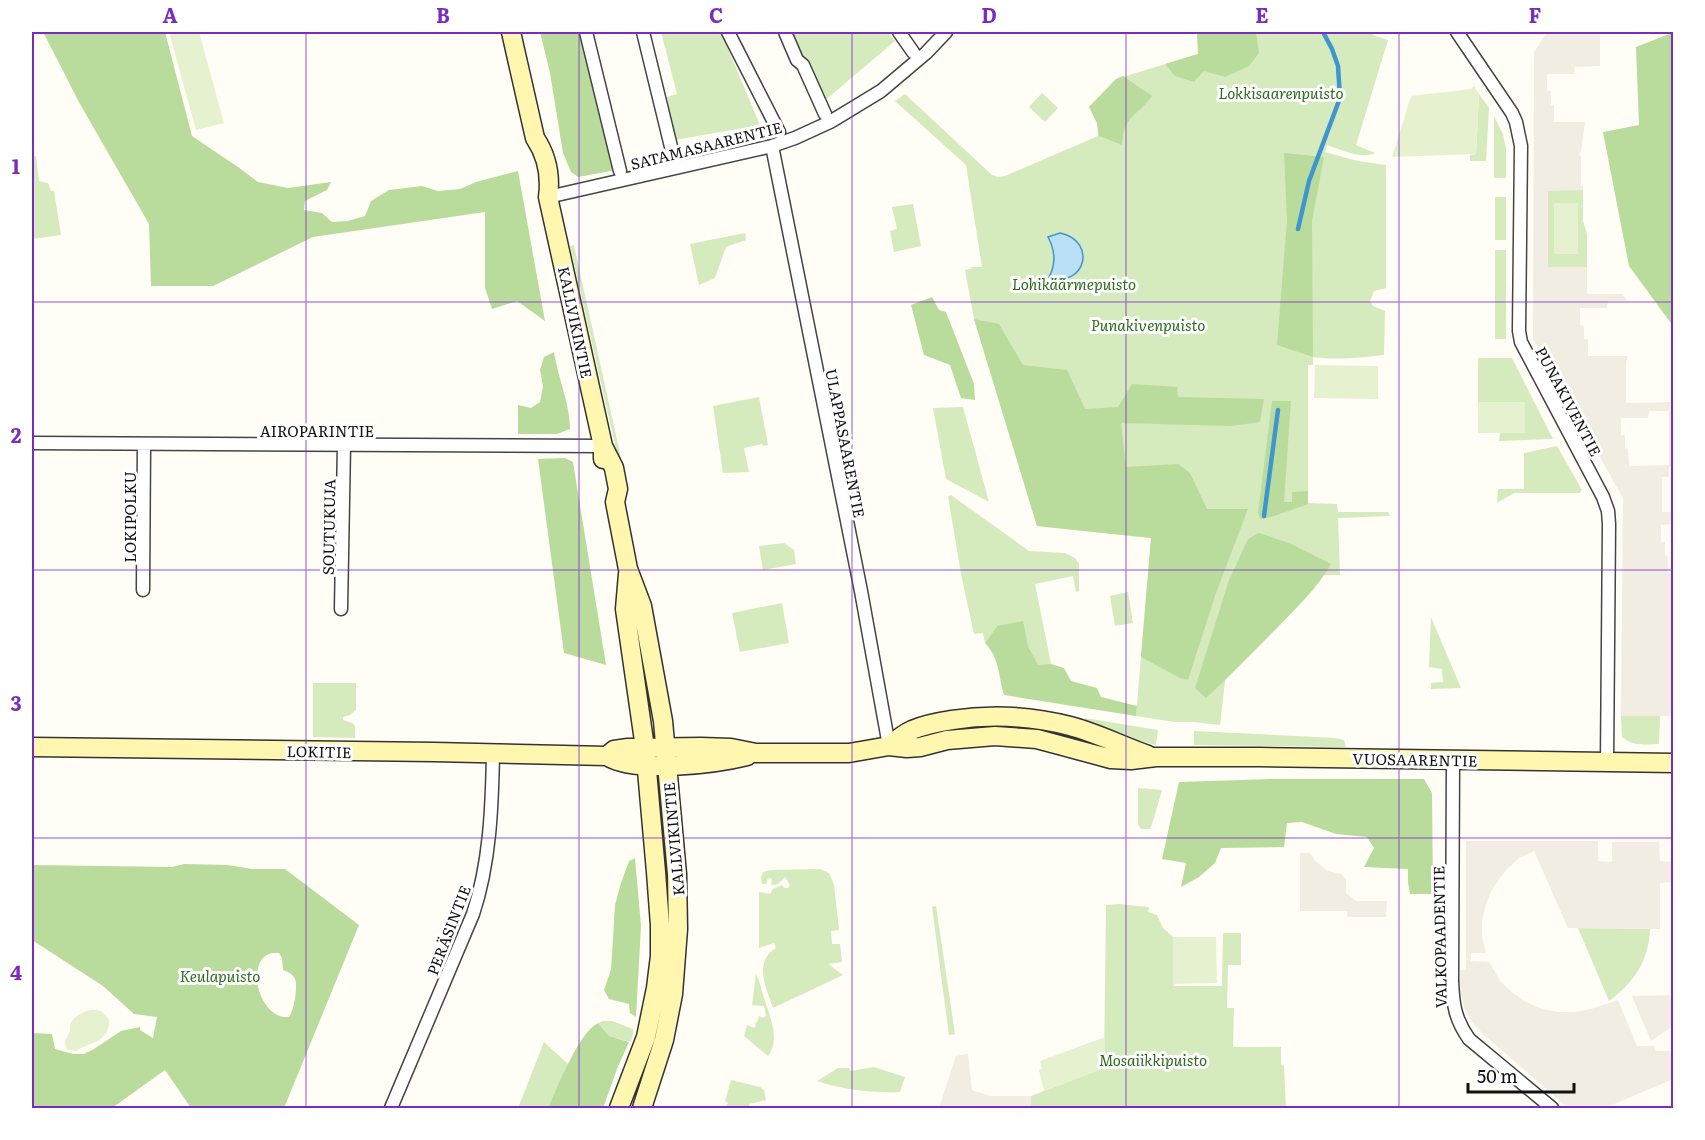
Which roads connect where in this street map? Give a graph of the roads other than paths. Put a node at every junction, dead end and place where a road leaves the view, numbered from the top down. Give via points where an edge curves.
1 (511, 32) edge
2 (586, 32) edge
3 (643, 32) edge
4 (728, 32) edge
5 (784, 32) edge
6 (898, 32) edge
7 (946, 32) edge
8 (1456, 32) edge
9 (912, 52) dead end
10 (825, 114) dead end
11 (779, 132) dead end
12 (772, 146) junction
13 (674, 159) dead end
14 (620, 171) dead end
15 (548, 197) junction
16 (32, 443) edge
17 (144, 444) junction
18 (344, 445) junction
19 (603, 446) junction
20 (628, 569) junction
21 (143, 590) dead end
22 (341, 609) dead end
23 (889, 746) junction
24 (32, 747) edge
25 (666, 747) junction
26 (493, 753) junction
27 (756, 753) junction
28 (646, 757) junction
29 (1453, 759) junction
30 (1607, 762) junction
31 (1674, 763) edge
32 (667, 766) junction
33 (391, 1108) edge
34 (619, 1108) edge
35 (642, 1108) edge
36 (1552, 1108) edge

1 - 15 street, KALLVIKINTIE via 535,138 544,151 550,183
2 - 14 street
3 - 13 street
4 - 11 street
5 - 10 street
6 - 9 street
7 - 12 street, SATAMASAARENTIE via 880,92 830,122
8 - 30 street, PUNAKIVENTIE via 1512,113 1519,134 1521,342 1608,511
12 - 15 street, SATAMASAARENTIE
12 - 23 street, ULAPPASAARENTIE
15 - 19 street, KALLVIKINTIE
16 - 17 street, AIROPARINTIE
17 - 18 street, AIROPARINTIE
17 - 21 street, LOKIPOLKU
18 - 19 street, AIROPARINTIE
18 - 22 street, SOUTUKUJA
19 - 20 street, KALLVIKINTIE via 614,468 618,489 615,502
20 - 25 street, KALLVIKINTIE via 642,606
20 - 28 street, KALLVIKINTIE via 625,609
23 - 27 street, VUOSAARENTIE via 849,753
23 - 29 street, VUOSAARENTIE via 920,747 947,740 995,736 1036,739 1111,759
24 - 26 street, LOKITIE
25 - 27 street, VUOSAARENTIE via 731,748
25 - 28 street, VUOSAARENTIE
25 - 32 street, KALLVIKINTIE
26 - 28 street, LOKITIE via 607,756 614,750
26 - 33 street, PERÄSINTIE via 487,849 473,914
27 - 32 street, VUOSAARENTIE via 732,760
28 - 32 street, VUOSAARENTIE
28 - 34 street, KALLVIKINTIE via 660,956 646,1037
29 - 30 street, VUOSAARENTIE
29 - 36 street, VALKOPAADENTIE via 1455,1014 1469,1039
30 - 31 street, VUOSAARENTIE
32 - 35 street, KALLVIKINTIE via 679,902 677,960 664,1040

